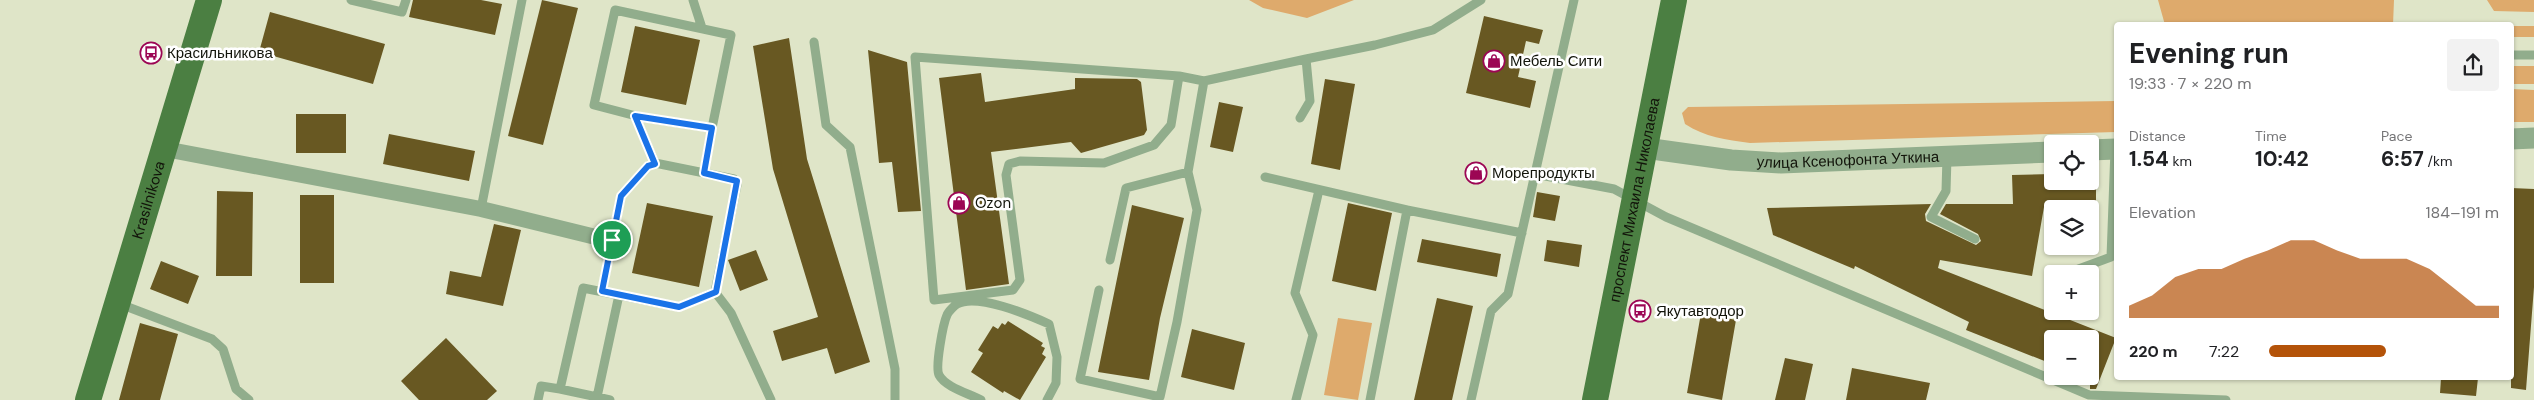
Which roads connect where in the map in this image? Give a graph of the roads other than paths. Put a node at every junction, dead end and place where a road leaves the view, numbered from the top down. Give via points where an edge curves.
1 (209, 0) edge
2 (352, 0) edge
3 (406, 0) edge
4 (522, 0) edge
5 (693, 0) edge
6 (1481, 0) edge
7 (1574, 0) edge
8 (1674, 0) edge
9 (702, 28) junction
10 (814, 42) dead end
11 (2514, 55) edge
12 (2534, 55) edge
13 (1306, 59) junction
14 (1179, 76) junction
15 (1204, 81) junction
16 (635, 116) junction
17 (1300, 118) dead end
18 (712, 128) junction
19 (2534, 138) edge
20 (2514, 139) edge
21 (1645, 148) junction
22 (2114, 149) edge
23 (165, 150) junction
24 (2099, 150) edge
25 (2044, 152) edge
26 (1947, 157) junction
27 (655, 164) junction
28 (1188, 172) junction
29 (704, 173) junction
30 (1535, 174) junction
31 (1265, 178) dead end
32 (1319, 190) junction
33 (2114, 192) edge
34 (1635, 200) junction
35 (482, 209) junction
36 (1407, 210) junction
37 (1522, 233) junction
38 (1975, 239) dead end
39 (612, 240) junction
40 (1110, 260) dead end
41 (2089, 265) edge
42 (1099, 290) dead end
43 (602, 291) junction
44 (716, 292) junction
45 (619, 295) junction
46 (117, 303) junction
47 (560, 389) junction
48 (597, 397) junction
49 (88, 400) edge
50 (249, 400) edge
51 (538, 400) edge
52 (610, 400) edge
53 (771, 400) edge
54 (895, 400) edge
55 (981, 400) edge
56 (1047, 400) edge
57 (1296, 400) edge
58 (1370, 400) edge
59 (1471, 400) edge
60 (1595, 400) edge
61 (2226, 400) edge

1 - 23 main road, Krasilnikova
2 - 3 lane via 402,12
4 - 35 lane
5 - 9 lane
6 - 13 lane via 1433,30
7 - 30 lane
8 - 21 main road, проспект Михаила Николаева
9 - 16 lane via 615,10 594,104
9 - 18 lane via 730,35
10 - 54 lane via 826,125 850,148 895,369
11 - 12 lane
13 - 15 lane
13 - 17 lane via 1310,101
14 - 14 lane via 1171,125 1154,144 1104,163 1020,161 1009,164 1006,176 1020,280 1014,290 934,300 915,57
14 - 15 lane
15 - 28 lane
16 - 18 lane
16 - 27 lane
18 - 29 lane
19 - 20 street
21 - 26 street, улица Ксенофонта Уткина via 1781,164
21 - 34 main road, проспект Михаила Николаева
22 - 24 street
23 - 35 street
23 - 46 main road, Krasilnikova
25 - 26 street, улица Ксенофонта Уткина
26 - 38 lane via 1946,192 1931,218
27 - 29 lane
27 - 39 lane via 648,166 621,196
28 - 40 lane via 1126,188
28 - 42 lane via 1197,210 1178,322 1160,398 1080,379
29 - 44 lane via 737,181
30 - 34 lane via 1614,189
30 - 37 lane
31 - 32 lane
32 - 36 lane
32 - 57 lane via 1295,293 1313,335
33 - 41 lane via 2111,257
34 - 60 main road, проспект Михаила Николаева
34 - 61 lane via 1666,217 2089,395
35 - 39 street
36 - 37 lane
36 - 58 lane
37 - 59 lane via 1508,294 1491,310
39 - 43 lane
43 - 45 lane
43 - 47 lane via 581,290
44 - 45 lane via 679,307
44 - 53 lane via 731,313
45 - 48 lane
46 - 49 main road, Krasilnikova
46 - 50 lane via 212,339 223,349 236,389
47 - 48 lane
47 - 51 lane via 541,386
48 - 52 lane
55 - 56 lane via 946,382 939,375 937,364 947,314 957,304 974,300 1028,314 1049,324 1057,357 1056,383

